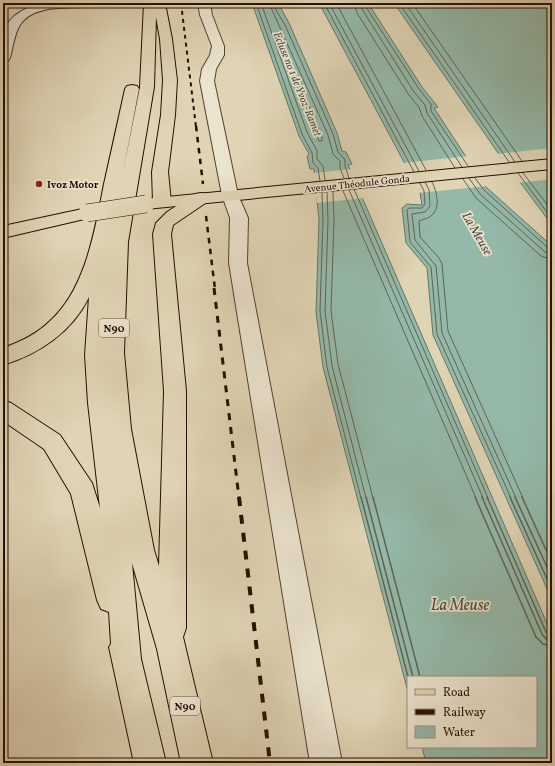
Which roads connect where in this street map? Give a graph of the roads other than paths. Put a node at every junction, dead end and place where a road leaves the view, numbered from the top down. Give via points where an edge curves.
1 (81, 3) edge
2 (138, 3) edge
3 (150, 3) edge
4 (160, 3) edge
5 (204, 3) edge
6 (3, 58) edge
7 (552, 164) edge
8 (230, 195) junction
9 (201, 198) junction
10 (154, 203) junction
11 (5, 230) edge
12 (101, 243) junction
13 (3, 356) edge
14 (3, 409) edge
15 (172, 649) junction
16 (128, 662) junction
17 (150, 763) edge
18 (197, 763) edge
19 (326, 763) edge

1 - 6 street via 46,6 20,16
2 - 12 main road, N90 via 132,88
3 - 15 main road, N90 via 147,87 119,242 113,353 120,430 141,550
4 - 10 main road via 170,80 168,115
5 - 8 street via 218,46 207,81
7 - 8 main road, Avenue Théodule Gonda
8 - 9 main road, Avenue Théodule Gonda
8 - 19 street via 239,218 238,263
9 - 10 main road, Avenue Théodule Gonda
9 - 15 main road via 169,219 162,234 175,391
10 - 11 main road, Avenue Théodule Gonda, bridge via 87,213
12 - 13 main road via 92,272 78,300 58,326 32,346
12 - 16 main road, N90 via 96,355 98,403 115,525
14 - 16 main road via 52,442 83,491
15 - 18 main road, N90
16 - 17 main road, N90

